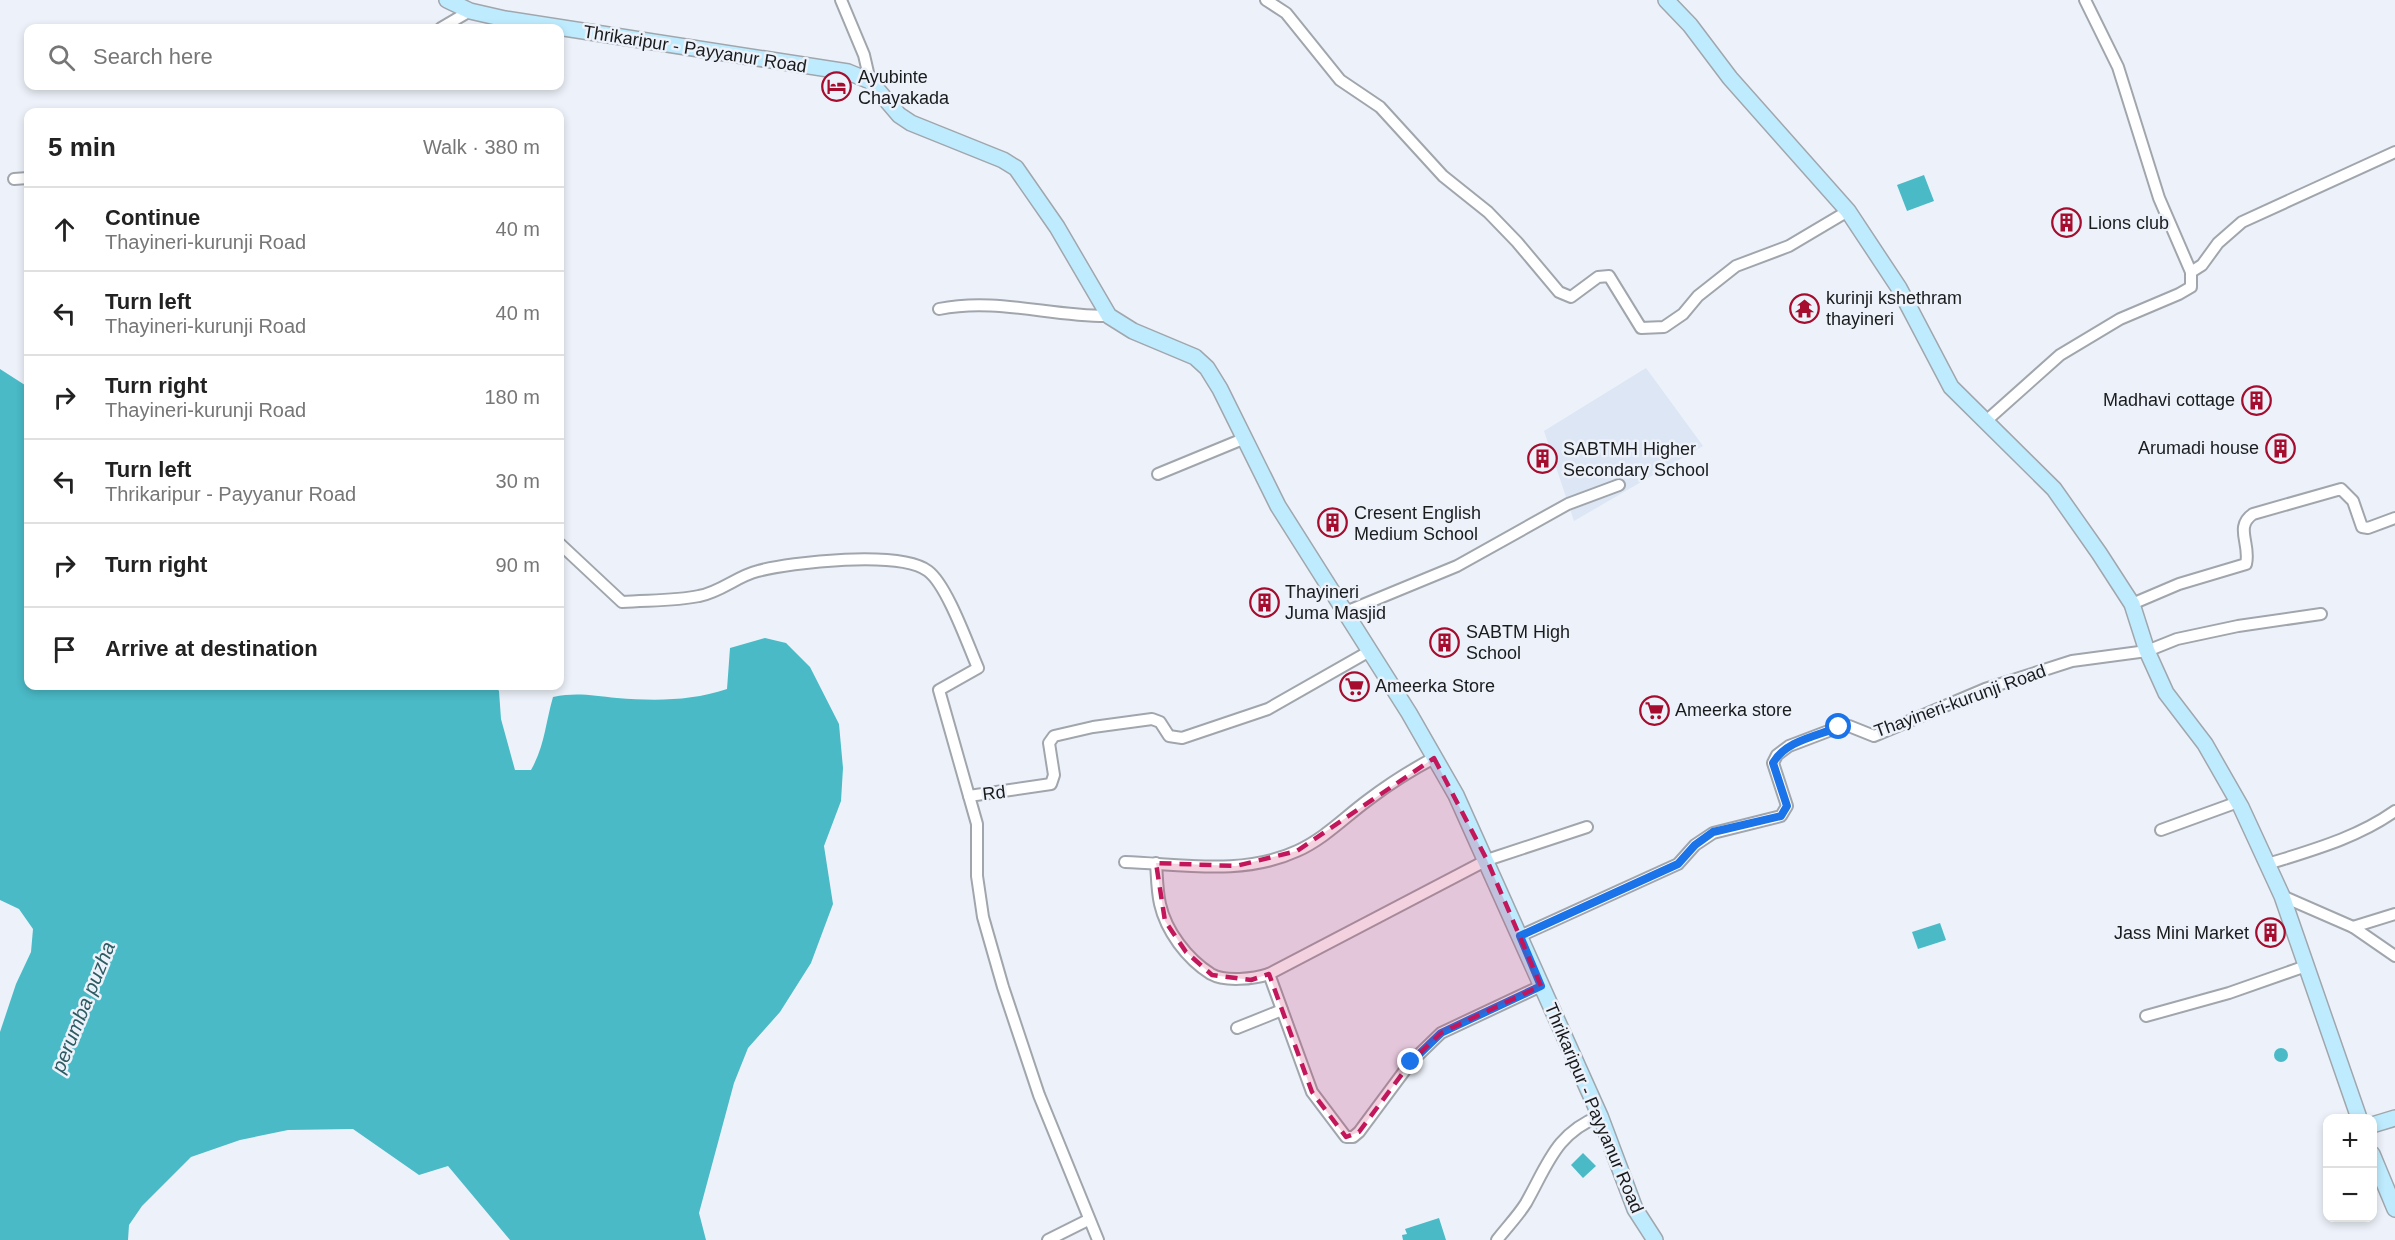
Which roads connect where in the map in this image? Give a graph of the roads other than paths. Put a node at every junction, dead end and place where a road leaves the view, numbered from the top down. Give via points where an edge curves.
1 (447, 0) edge
2 (842, 0) edge
3 (1266, 0) edge
4 (1666, 0) edge
5 (2085, 0) edge
6 (470, 11) junction
7 (448, 24) edge
8 (551, 24) edge
9 (564, 26) edge
10 (870, 81) junction
11 (2395, 153) edge
12 (24, 178) edge
13 (14, 179) dead end
14 (1848, 211) junction
15 (2191, 272) junction
16 (939, 309) dead end
17 (1109, 316) junction
18 (1986, 421) junction
19 (1243, 439) junction
20 (1158, 474) dead end
21 (1619, 485) dead end
22 (2395, 519) edge
23 (564, 548) edge
24 (2132, 604) junction
25 (1343, 613) junction
26 (2321, 614) dead end
27 (2147, 651) junction
28 (1368, 652) junction
29 (1434, 758) junction
30 (969, 796) junction
31 (2238, 802) junction
32 (2395, 811) edge
33 (1587, 827) dead end
34 (2161, 830) dead end
35 (1487, 860) junction
36 (1125, 862) dead end
37 (1156, 863) junction
38 (2268, 864) junction
39 (2282, 896) junction
40 (2395, 914) edge
41 (2353, 927) junction
42 (1520, 936) junction
43 (2395, 956) edge
44 (2306, 966) junction
45 (1269, 974) junction
46 (1541, 986) junction
47 (1282, 1010) junction
48 (2146, 1016) dead end
49 (1237, 1028) dead end
50 (2357, 1114) edge
51 (1600, 1116) junction
52 (2395, 1118) edge
53 (2377, 1124) edge
54 (2377, 1164) edge
55 (2395, 1209) edge
56 (1088, 1220) junction
57 (1048, 1240) edge
58 (1098, 1240) edge
59 (1497, 1240) edge
60 (1655, 1240) edge

1 - 6 main road, Thrikaripur - Payyanur Road
2 - 10 street
3 - 14 street via 1286,13 1340,80 1380,107 1443,176 1488,212 1559,292 1571,297 1598,277 1609,276 1641,328 1664,327 1736,266 1789,246
4 - 14 main road
5 - 15 street via 2118,67 2159,198
6 - 7 street
6 - 8 main road, Thrikaripur - Payyanur Road
9 - 10 main road, Thrikaripur - Payyanur Road via 848,72
10 - 17 main road, Thrikaripur - Payyanur Road via 911,123 1016,168 1057,227
11 - 15 street via 2242,222
12 - 13 street
14 - 18 main road via 1899,288 1951,387
15 - 18 street via 2191,287 2120,319 2060,355
16 - 17 street via 964,304 1012,305 1059,315
17 - 19 main road, Thrikaripur - Payyanur Road via 1119,325 1195,357 1207,368
18 - 24 main road via 2054,489
19 - 20 street
19 - 25 main road, Thrikaripur - Payyanur Road via 1278,506
21 - 25 street via 1568,504 1457,566
22 - 24 street via 2362,527 2354,501 2341,489 2253,514 2243,526 2246,564 2179,584
23 - 30 street via 622,602 698,596 757,571 838,558 898,562 929,571 942,588 978,668 939,690
24 - 27 main road
25 - 28 main road, Thrikaripur - Payyanur Road
26 - 27 street via 2238,626 2177,639
27 - 31 main road via 2166,693 2205,744
27 - 42 street, Thayineri-kurunji Road via 2062,664 1985,689 1874,736 1849,726 1839,727 1789,746 1773,763 1787,806 1781,816 1713,832 1678,864
28 - 29 main road, Thrikaripur - Payyanur Road
28 - 30 street, Rd via 1268,709 1182,738 1169,736 1160,722 1152,718 1054,735 1049,743 1054,776 1051,784
29 - 35 main road, Thrikaripur - Payyanur Road
29 - 37 street via 1384,788 1340,824 1297,851 1236,866 1200,868
30 - 56 street, Rd via 977,824 977,876 983,917 1039,1095
31 - 34 street
31 - 38 main road
32 - 38 street via 2373,826 2323,847
33 - 35 street
35 - 42 main road, Thrikaripur - Payyanur Road
35 - 45 street
36 - 37 street
37 - 45 street via 1165,921 1186,952 1212,975 1251,980
38 - 39 main road
39 - 41 street
39 - 44 main road
40 - 41 street
41 - 43 street
42 - 46 main road, Thrikaripur - Payyanur Road
44 - 48 street
44 - 50 main road
45 - 47 street
46 - 47 street via 1441,1033 1411,1062 1353,1137 1346,1137 1312,1092
46 - 51 main road, Thrikaripur - Payyanur Road
47 - 49 street
51 - 59 street via 1569,1132 1553,1152 1524,1206
51 - 60 main road, Thrikaripur - Payyanur Road via 1635,1209
52 - 53 main road
54 - 55 main road
56 - 57 street
56 - 58 street, Rd

